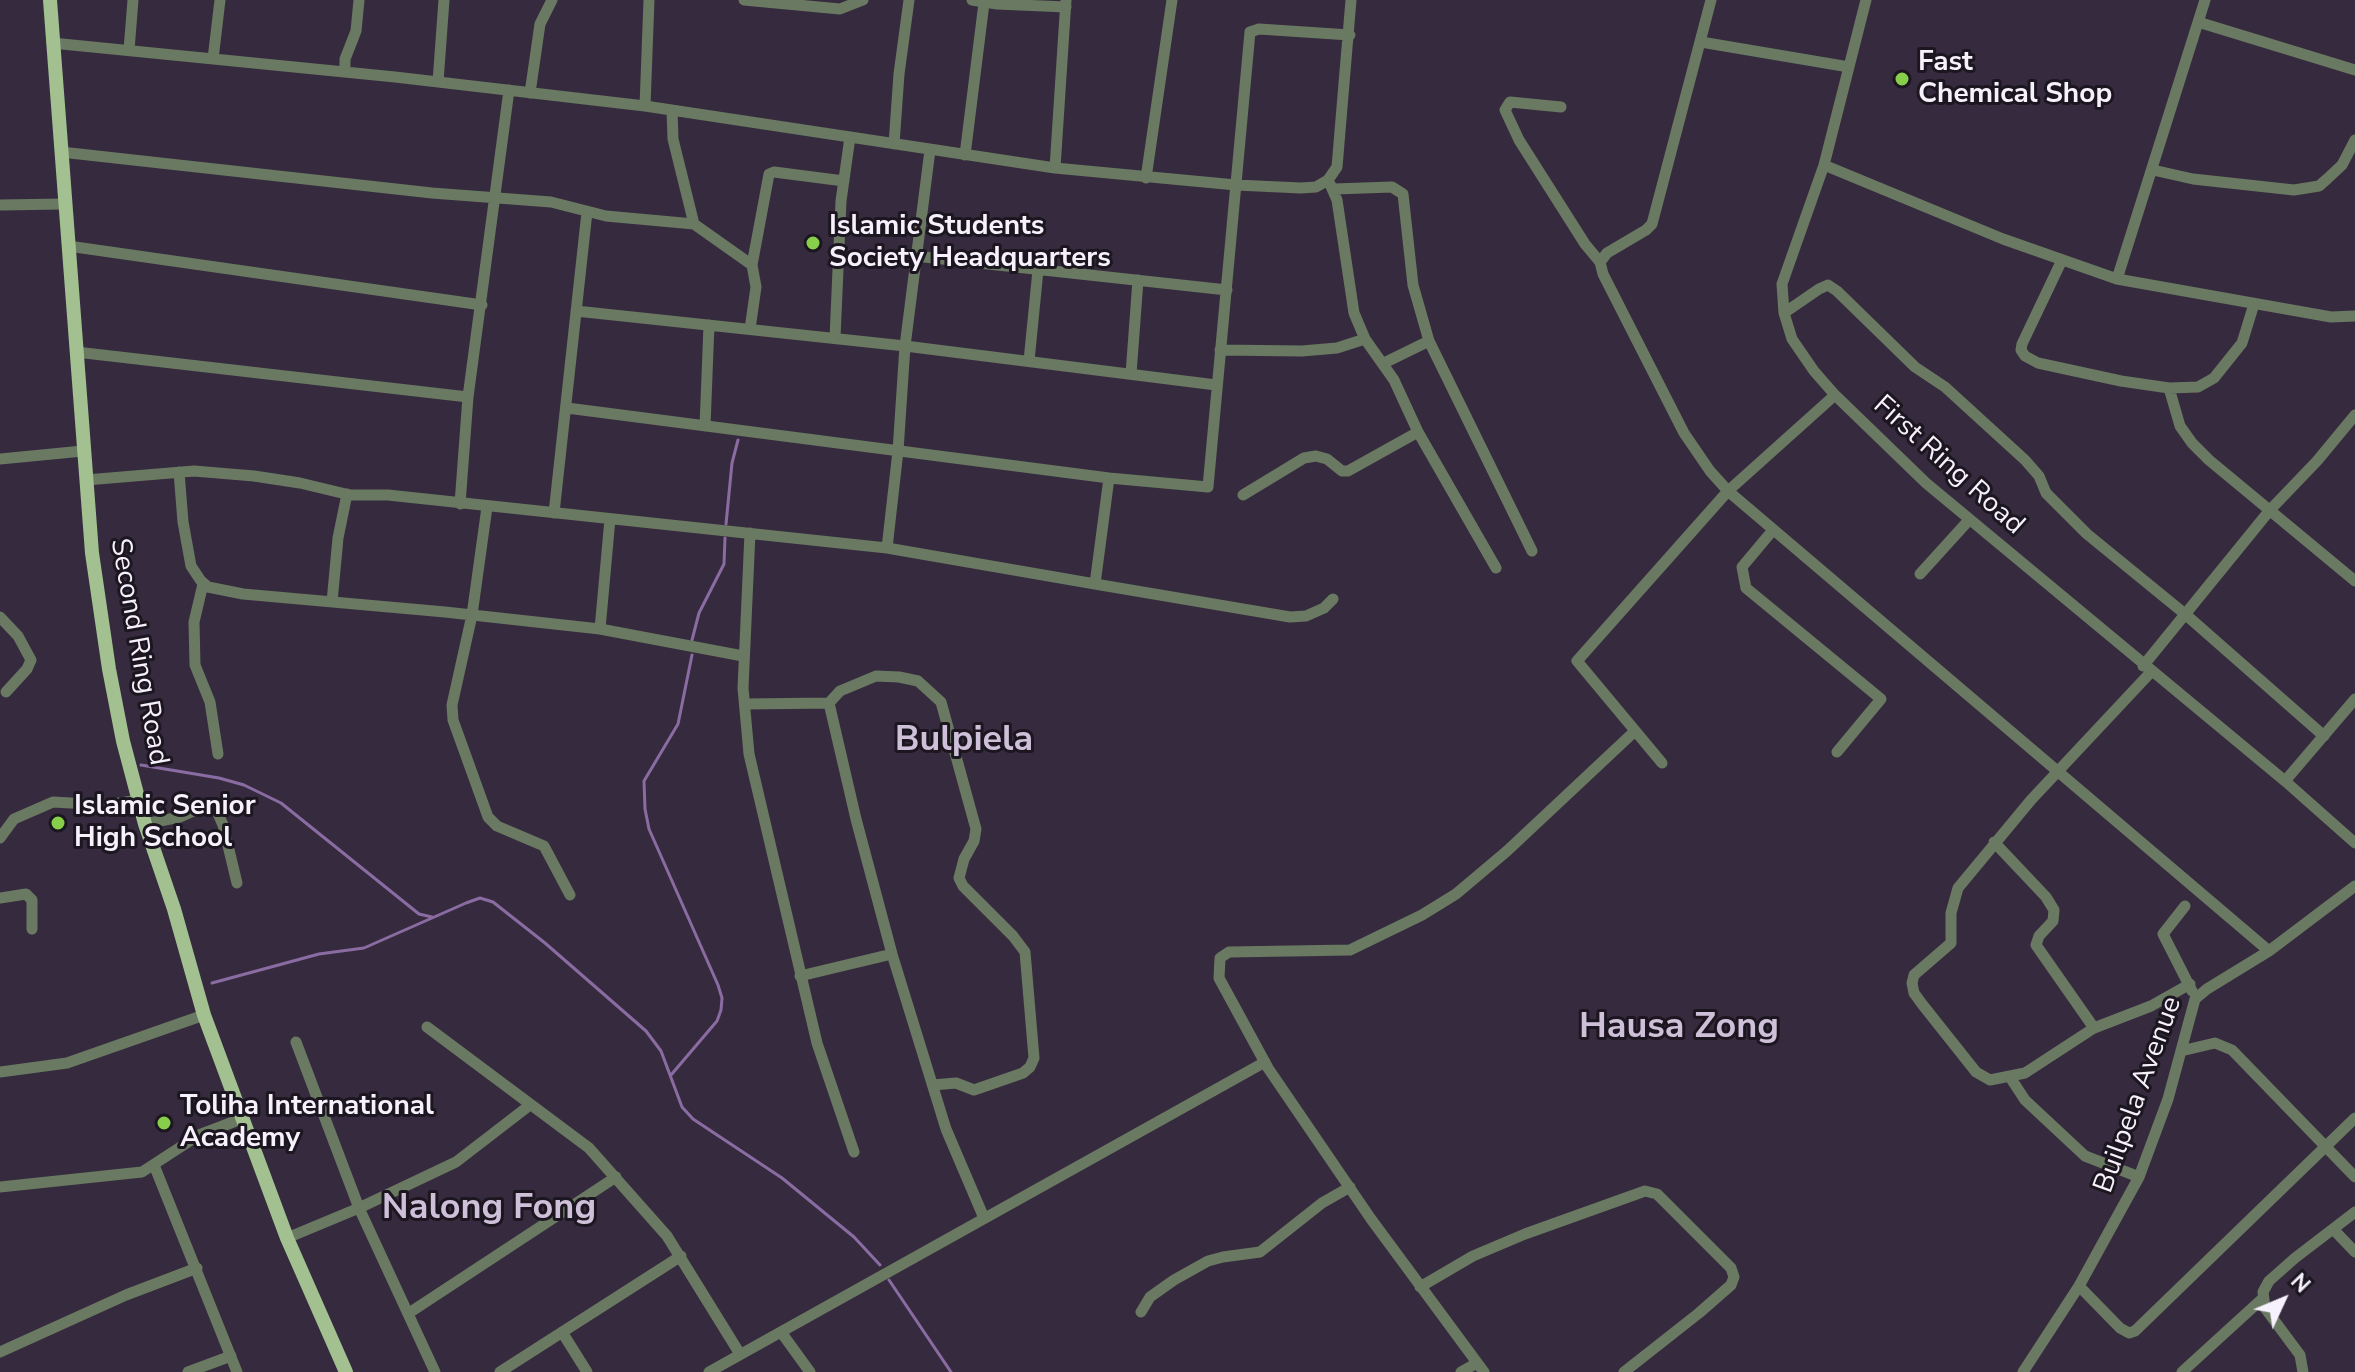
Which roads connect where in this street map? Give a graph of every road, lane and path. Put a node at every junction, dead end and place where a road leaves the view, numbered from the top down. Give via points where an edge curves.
1 (50, 0) edge
2 (133, 0) edge
3 (220, 0) edge
4 (359, 0) edge
5 (444, 0) edge
6 (552, 0) edge
7 (649, 0) edge
8 (744, 0) edge
9 (863, 0) edge
10 (909, 0) edge
11 (1172, 0) edge
12 (1351, 0) edge
13 (1711, 0) edge
14 (1866, 0) edge
15 (2205, 0) edge
16 (978, 1) edge
17 (1066, 4) edge
18 (2198, 22) junction
19 (1350, 35) junction
20 (1701, 42) junction
21 (52, 43) junction
22 (129, 50) junction
23 (213, 59) junction
24 (1849, 67) junction
25 (2355, 70) edge
26 (345, 72) junction
27 (438, 82) junction
28 (509, 90) junction
29 (530, 93) junction
30 (645, 106) junction
31 (1561, 107) dead end
32 (672, 110) junction
33 (850, 137) junction
34 (2355, 140) edge
35 (894, 144) junction
36 (930, 150) junction
37 (61, 152) junction
38 (965, 155) junction
39 (1824, 165) junction
40 (1055, 168) junction
41 (2153, 170) junction
42 (1146, 178) junction
43 (844, 181) junction
44 (1331, 184) junction
45 (1236, 185) junction
46 (495, 198) junction
47 (63, 204) junction
48 (0, 205) edge
49 (587, 212) junction
50 (694, 224) junction
51 (68, 246) junction
52 (915, 256) junction
53 (2062, 260) junction
54 (1600, 262) junction
55 (752, 265) junction
56 (1038, 270) junction
57 (2117, 279) junction
58 (1138, 280) junction
59 (1227, 290) junction
60 (2254, 304) junction
61 (482, 305) junction
62 (576, 311) junction
63 (1784, 313) junction
64 (2355, 316) edge
65 (709, 325) junction
66 (750, 329) junction
67 (835, 338) junction
68 (1365, 339) junction
69 (1429, 341) junction
70 (905, 346) junction
71 (1220, 350) junction
72 (76, 352) junction
73 (1029, 361) junction
74 (1384, 363) junction
75 (1131, 374) junction
76 (1216, 385) junction
77 (2169, 388) junction
78 (1835, 395) junction
79 (468, 397) junction
80 (567, 408) junction
81 (2355, 415) edge
82 (705, 426) junction
83 (1418, 432) junction
84 (83, 451) junction
85 (898, 451) junction
86 (0, 459) edge
87 (179, 472) junction
88 (1109, 478) junction
89 (86, 480) junction
90 (1728, 491) junction
91 (347, 494) junction
92 (1243, 495) dead end
93 (460, 504) junction
94 (487, 507) junction
95 (2270, 510) junction
96 (554, 513) junction
97 (610, 519) junction
98 (1969, 520) junction
99 (1773, 530) junction
100 (750, 533) junction
101 (887, 548) junction
102 (1532, 551) dead end
103 (1496, 568) dead end
104 (1920, 574) dead end
105 (2355, 581) edge
106 (203, 584) junction
107 (1095, 584) junction
108 (1333, 599) dead end
109 (332, 602) junction
110 (2185, 614) junction
111 (472, 615) junction
112 (0, 617) edge
113 (600, 629) junction
114 (743, 656) junction
115 (2147, 669) junction
116 (6, 692) dead end
117 (2355, 699) edge
118 (829, 703) junction
119 (745, 704) junction
120 (1635, 731) junction
121 (2324, 736) junction
122 (1837, 752) dead end
123 (218, 754) dead end
124 (1662, 763) dead end
125 (2056, 772) junction
126 (2285, 781) junction
127 (139, 800) junction
128 (145, 824) junction
129 (0, 838) edge
130 (1994, 842) junction
131 (2355, 843) edge
132 (237, 883) dead end
133 (2355, 886) edge
134 (570, 895) dead end
135 (0, 898) edge
136 (2185, 906) dead end
137 (32, 929) dead end
138 (2269, 951) junction
139 (892, 954) junction
140 (800, 976) junction
141 (2190, 984) junction
142 (2195, 999) junction
143 (204, 1015) junction
144 (427, 1027) dead end
145 (2094, 1028) junction
146 (296, 1042) dead end
147 (2181, 1051) junction
148 (1265, 1062) junction
149 (0, 1072) edge
150 (2010, 1077) junction
151 (933, 1085) junction
152 (530, 1105) junction
153 (2355, 1118) edge
154 (241, 1119) junction
155 (2327, 1146) junction
156 (854, 1152) dead end
157 (154, 1165) junction
158 (616, 1177) junction
159 (2139, 1177) junction
160 (2355, 1177) edge
161 (0, 1187) edge
162 (1350, 1187) junction
163 (359, 1208) junction
164 (2355, 1212) edge
165 (984, 1218) junction
166 (2333, 1229) junction
167 (287, 1238) junction
168 (2355, 1252) edge
169 (681, 1256) junction
170 (197, 1268) junction
171 (2079, 1286) junction
172 (1420, 1287) junction
173 (2262, 1299) junction
174 (1141, 1312) dead end
175 (409, 1313) junction
176 (562, 1332) junction
177 (781, 1332) junction
178 (0, 1352) edge
179 (740, 1354) junction
180 (231, 1356) junction
181 (1480, 1367) edge
182 (188, 1372) edge
183 (237, 1372) edge
184 (346, 1372) edge
185 (435, 1372) edge
186 (500, 1372) edge
187 (587, 1372) edge
188 (709, 1372) edge
189 (810, 1372) edge
190 (1461, 1372) edge
191 (1624, 1372) edge
192 (2023, 1372) edge
193 (2182, 1372) edge
194 (2303, 1372) edge

1 - 21 main road, Second Ring Road
2 - 22 street
3 - 23 street
4 - 26 street
5 - 27 street
6 - 29 street via 540,24
7 - 30 street
8 - 9 street via 840,9
10 - 35 street
11 - 42 street
12 - 19 street
13 - 20 street
14 - 24 street, First Ring Road
15 - 18 street
16 - 17 street
16 - 38 street
17 - 40 street
18 - 25 street
18 - 41 street
19 - 44 street via 1340,153
19 - 45 street via 1250,32
20 - 24 street
20 - 54 street via 1652,224
21 - 22 street
21 - 37 main road, Second Ring Road
22 - 23 street
23 - 26 street
24 - 39 street, First Ring Road
26 - 27 street
27 - 28 street
28 - 29 street
28 - 46 street
29 - 30 street
30 - 32 street
31 - 54 street via 1510,102 1505,110 1519,140
32 - 33 street
32 - 50 street via 673,139
33 - 35 street
33 - 43 street
34 - 41 street via 2342,165 2319,186 2294,190
35 - 36 street
36 - 38 street
36 - 52 street
37 - 46 street
37 - 47 main road, Second Ring Road
38 - 40 street
39 - 53 street
39 - 63 street, First Ring Road via 1782,284
40 - 42 street
41 - 57 street
42 - 45 street
43 - 55 street via 769,174
43 - 67 street
44 - 45 street
44 - 68 street via 1354,313
44 - 69 street via 1392,187 1403,194 1413,285
45 - 59 street
46 - 49 street via 551,202
46 - 61 street
47 - 48 street
47 - 51 main road, Second Ring Road
49 - 50 street
49 - 62 street
50 - 55 street
51 - 61 street
51 - 72 main road, Second Ring Road
52 - 56 street
52 - 70 street
53 - 57 street
53 - 77 street via 2022,344 2025,356 2038,363
54 - 90 street via 1684,433
55 - 66 street via 756,287
56 - 58 street
56 - 73 street
57 - 60 street
58 - 59 street
58 - 75 street
59 - 71 street
60 - 64 street
60 - 77 street via 2242,343 2214,378 2198,387
61 - 79 street
62 - 65 street
62 - 80 street
63 - 78 street, First Ring Road via 1802,356
63 - 110 street via 1828,285 1837,291 1915,367 1945,387 2025,460 2046,493 2087,534
65 - 66 street
65 - 82 street
66 - 67 street
67 - 70 street
68 - 71 street via 1302,351
68 - 74 street
69 - 74 street
69 - 102 street
70 - 73 street
70 - 85 street
71 - 76 street
72 - 79 street
72 - 84 main road, Second Ring Road
73 - 75 street
74 - 83 street
75 - 76 street
76 - 88 street via 1208,487
77 - 95 street via 2180,426 2192,443
78 - 90 street
78 - 98 street, First Ring Road
79 - 93 street
80 - 82 street
80 - 96 street
81 - 95 street
82 - 85 street
83 - 92 street via 1348,471 1327,459 1304,458
83 - 103 street
84 - 86 street
84 - 89 main road, Second Ring Road
85 - 88 street
85 - 101 street
87 - 89 street
87 - 91 street via 254,476
87 - 106 street via 191,566
88 - 107 street
89 - 127 main road, Second Ring Road via 109,669
90 - 99 street
90 - 120 street via 1577,661
91 - 93 street
91 - 109 street
93 - 94 street
94 - 96 street
94 - 111 street
95 - 105 street
95 - 110 street
96 - 97 street
97 - 100 street
97 - 113 street
98 - 104 street
98 - 115 street, First Ring Road
99 - 122 street via 1742,567 1746,588 1881,699
99 - 125 street
100 - 101 street
100 - 114 street
101 - 107 street
106 - 109 street via 243,594
106 - 123 street via 194,622 195,665 210,702
107 - 108 street via 1290,617 1306,616
109 - 111 street
110 - 115 street
110 - 121 street
111 - 113 street
111 - 134 street via 452,705 458,737 488,817 544,846
112 - 116 street via 31,660
113 - 114 street
114 - 119 street
115 - 125 street
115 - 126 street, First Ring Road
117 - 121 street
118 - 119 street
118 - 139 street
118 - 151 street via 840,691 876,676 918,681 941,702 976,829 959,878 1025,952 1034,1058 1030,1067 974,1090 956,1083
119 - 140 street via 749,754
120 - 124 street
120 - 148 street via 1507,851 1422,915 1350,950 1229,952 1220,958 1219,978
121 - 126 street
125 - 130 street
125 - 138 street
126 - 131 street, First Ring Road
127 - 128 main road, Second Ring Road
127 - 129 street via 107,805 53,802 14,819
128 - 132 street via 209,804 223,825
128 - 143 main road, Second Ring Road
130 - 145 street via 2054,910 2053,921 2036,945
130 - 150 street via 1958,888 1951,943 1914,975 1912,983 1922,1004 1976,1072 1990,1080
133 - 138 street, Builpela Avenue
135 - 137 street via 26,894 32,900
136 - 141 street via 2163,934
138 - 142 street, Builpela Avenue
139 - 140 street
139 - 151 street
140 - 156 street
141 - 142 street
141 - 145 street
142 - 147 street, Builpela Avenue
143 - 149 street via 67,1063
143 - 154 main road, Second Ring Road
144 - 152 street
145 - 150 street via 2036,1067
146 - 163 street
147 - 155 street via 2215,1043 2232,1050
147 - 159 street, Builpela Avenue
148 - 162 street
148 - 165 street
150 - 159 street via 2025,1100 2085,1156
151 - 165 street
152 - 158 street via 589,1148
152 - 163 street via 456,1162
153 - 155 street
154 - 157 street via 199,1135
154 - 167 main road, Second Ring Road
155 - 160 street
155 - 171 street via 2135,1331 2120,1328
157 - 161 street via 142,1172
157 - 170 street
158 - 169 street
158 - 175 street
159 - 171 street, Builpela Avenue
162 - 172 street
162 - 174 street via 1260,1252 1208,1261 1174,1280 1150,1297
163 - 167 street
163 - 175 street
164 - 166 street
165 - 177 street
166 - 168 street
166 - 173 street via 2269,1281
167 - 184 main road, Second Ring Road
169 - 176 street
169 - 179 street
170 - 178 street
170 - 180 street
171 - 192 street, Builpela Avenue
172 - 181 street
172 - 191 street via 1525,1234 1645,1191 1657,1194 1734,1277 1726,1290
173 - 193 street
173 - 194 street via 2300,1355
175 - 185 street
176 - 186 street
176 - 187 street
177 - 179 street
177 - 189 street
179 - 188 street
180 - 182 street
180 - 183 street
181 - 190 street

